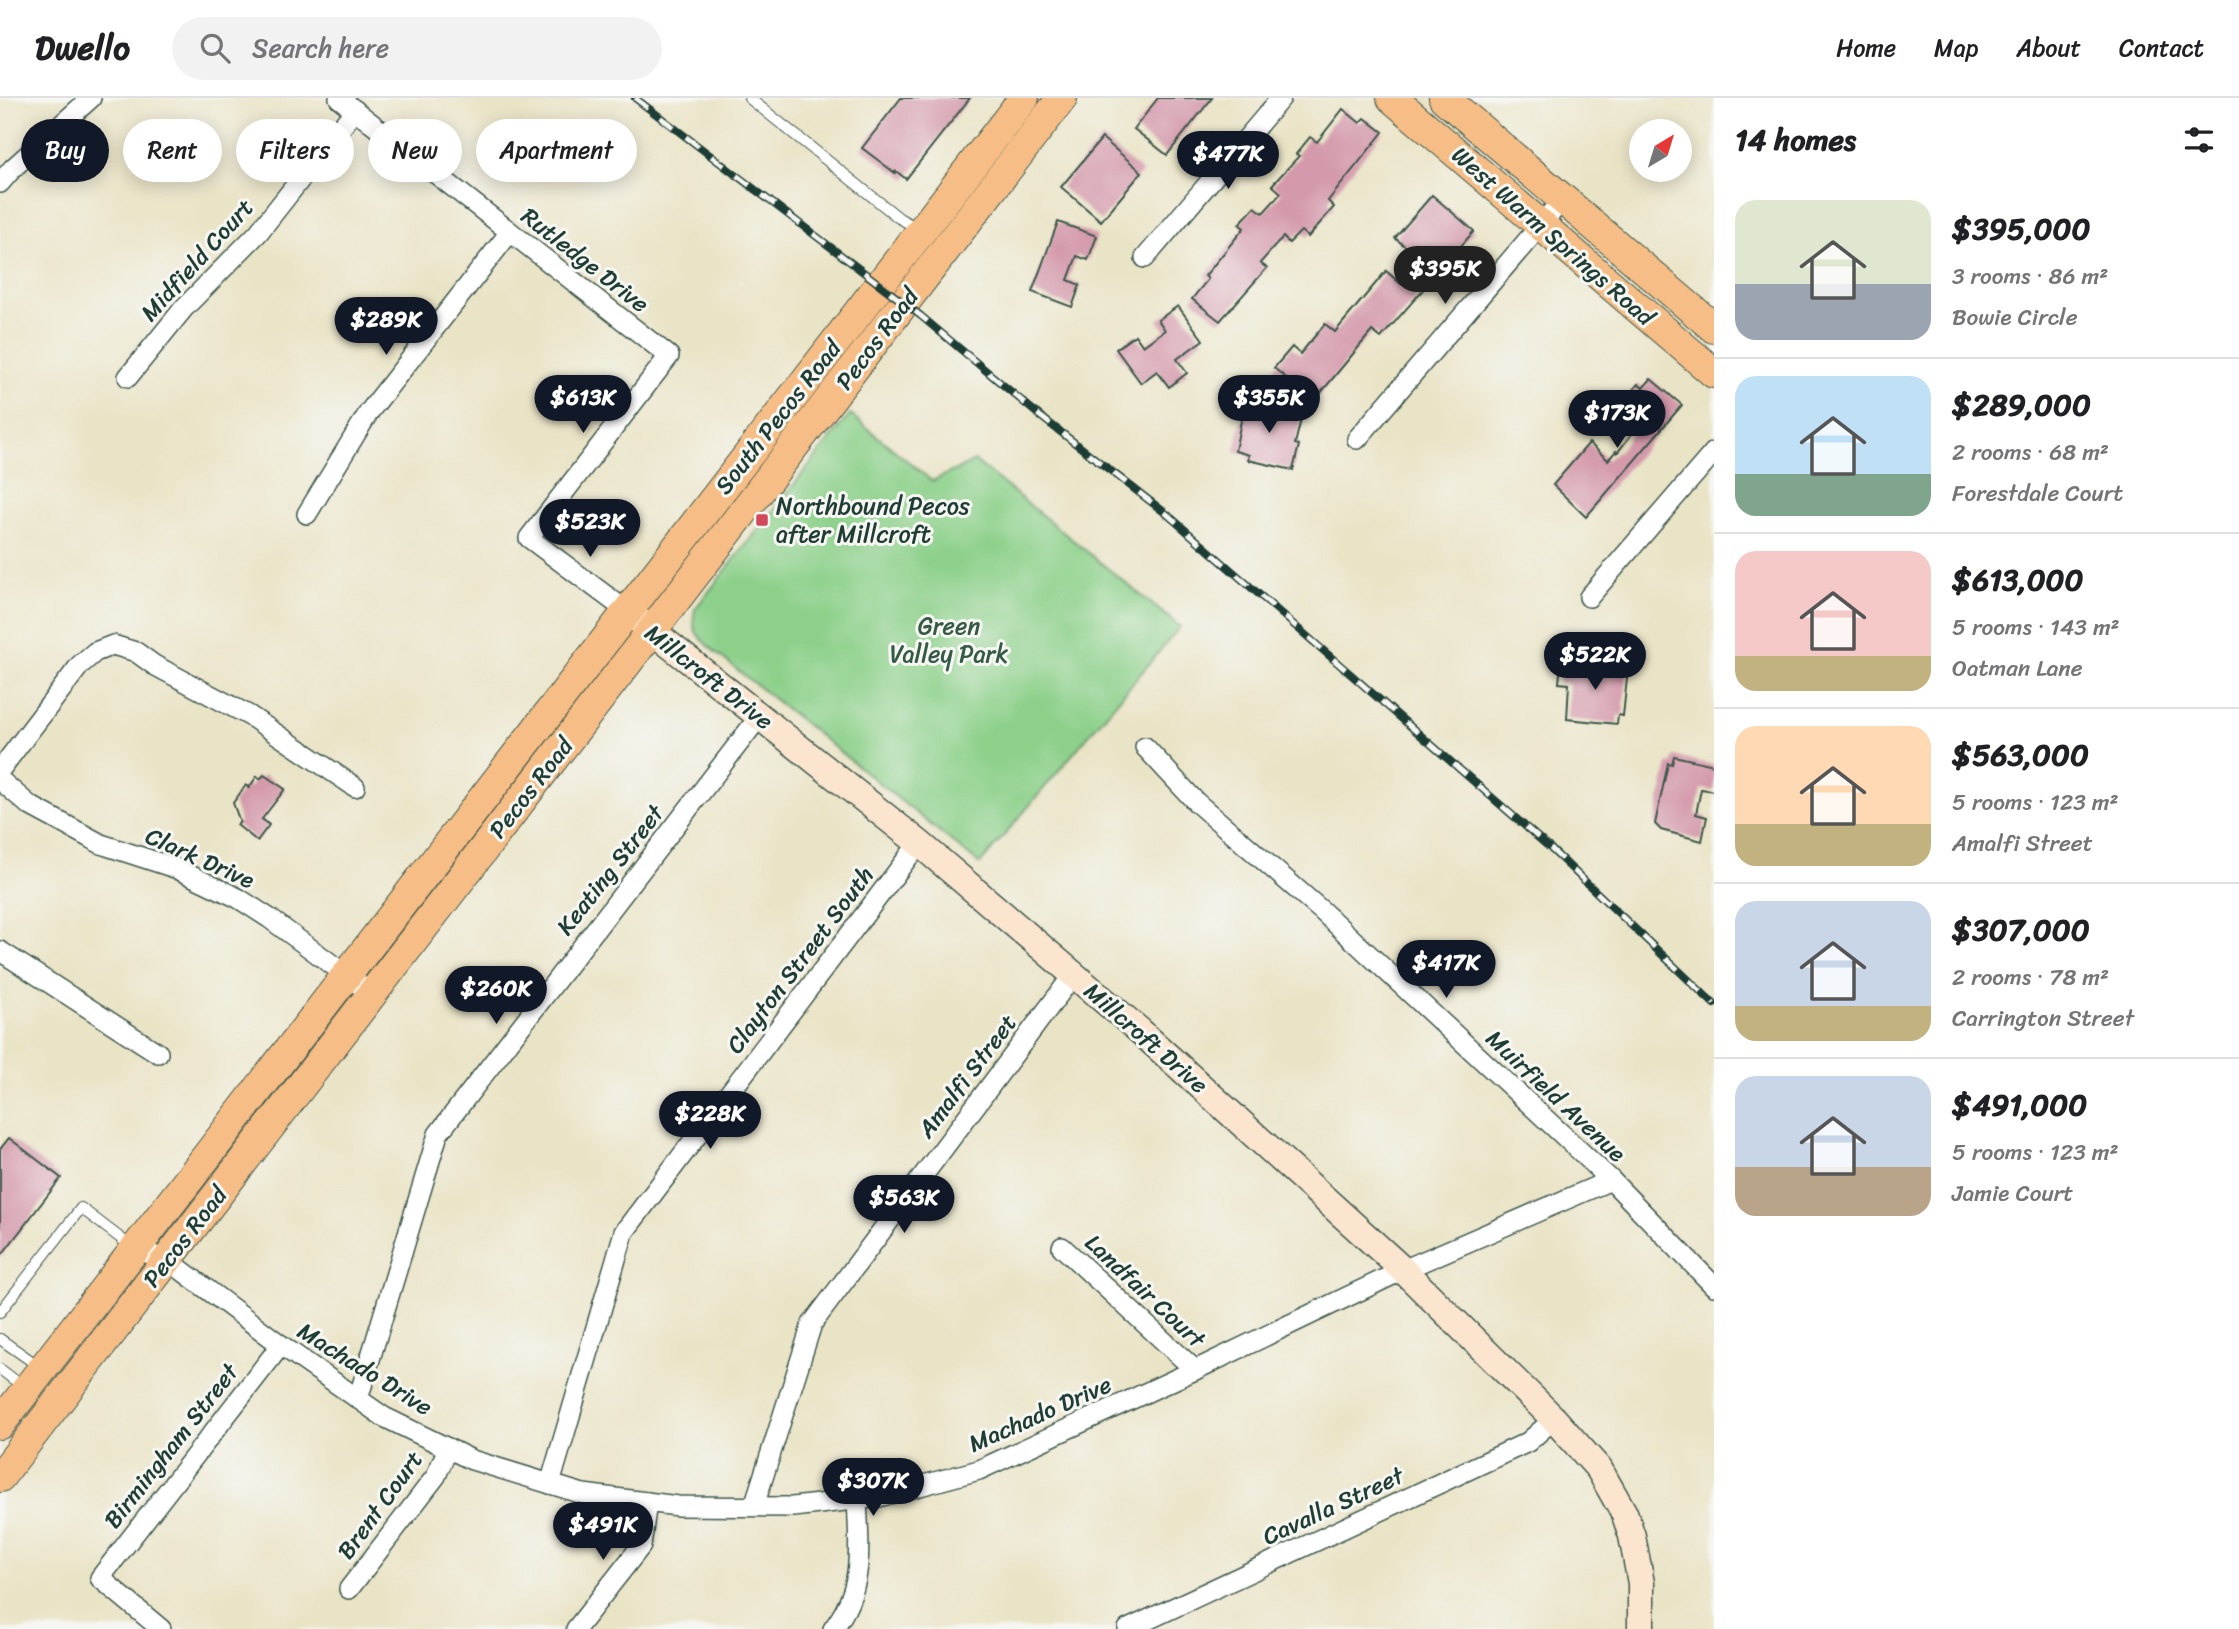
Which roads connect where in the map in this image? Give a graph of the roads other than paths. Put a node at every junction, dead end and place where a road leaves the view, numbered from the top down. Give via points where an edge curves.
1 (90, 98) edge
2 (749, 98) edge
3 (1062, 98) edge
4 (1281, 98) edge
5 (1392, 98) edge
6 (1444, 98) edge
7 (1020, 100) edge
8 (347, 104) edge
9 (0, 183) edge
10 (1563, 199) junction
11 (1540, 226) junction
12 (921, 231) junction
13 (510, 232) junction
14 (1144, 258) dead end
15 (1714, 328) edge
16 (1714, 373) edge
17 (128, 377) dead end
18 (1357, 439) dead end
19 (1714, 452) edge
20 (307, 513) dead end
21 (529, 538) joint
22 (1589, 597) dead end
23 (628, 611) junction
24 (652, 631) junction
25 (759, 716) junction
26 (533, 736) joint
27 (1145, 747) dead end
28 (0, 770) edge
29 (0, 780) edge
30 (355, 787) dead end
31 (919, 843) junction
32 (0, 951) edge
33 (1074, 974) junction
34 (347, 975) junction
35 (372, 995) junction
36 (158, 1053) dead end
37 (1611, 1180) junction
38 (1062, 1247) dead end
39 (135, 1249) junction
40 (168, 1260) junction
41 (1403, 1270) junction
42 (1714, 1286) edge
43 (1, 1308) edge
44 (0, 1339) edge
45 (281, 1345) junction
46 (0, 1369) edge
47 (1195, 1370) junction
48 (35, 1380) junction
49 (358, 1399) junction
50 (1554, 1419) junction
51 (0, 1424) edge
52 (448, 1448) junction
53 (0, 1477) edge
54 (550, 1484) junction
55 (857, 1499) junction
56 (647, 1502) junction
57 (754, 1506) junction
58 (349, 1590) dead end
59 (161, 1629) edge
60 (576, 1629) edge
61 (833, 1629) edge
62 (1128, 1629) edge
63 (1641, 1629) edge

1 - 9 street
2 - 12 lane
3 - 24 main road, Pecos Road
4 - 14 street
5 - 11 main road, West Warm Springs Road
6 - 10 main road, West Warm Springs Road
7 - 12 main road, South Pecos Road
8 - 13 street, Rutledge Drive
8 - 17 street, Midfield Court via 258,233 184,307
10 - 11 street
10 - 15 main road, West Warm Springs Road
11 - 16 main road, West Warm Springs Road
11 - 18 street
12 - 23 main road, South Pecos Road
13 - 20 street via 369,412
13 - 21 street, Rutledge Drive via 669,356
19 - 22 street
21 - 23 street, Millcroft Drive
23 - 24 street, Millcroft Drive
23 - 26 main road, South Pecos Road
24 - 25 street, Millcroft Drive
24 - 35 main road, Pecos Road
25 - 31 street, Millcroft Drive
25 - 49 street, Keating Street via 438,1134
26 - 34 main road, Pecos Road
27 - 37 street, Muirfield Avenue via 1196,802 1322,911
28 - 30 street via 80,665 113,645 136,652 250,716
29 - 34 street, Clark Drive via 29,804 101,844 176,868 238,898
31 - 33 street, Millcroft Drive
31 - 54 street, Clayton Street South via 624,1232
32 - 36 street
33 - 41 street, Millcroft Drive
33 - 57 street, Amalfi Street via 812,1324
34 - 35 street, Clark Drive
34 - 39 main road, Pecos Road
35 - 40 main road, Pecos Road
37 - 41 street, Machado Drive
37 - 42 street, Muirfield Avenue
38 - 47 street, Landfair Court
39 - 40 street, Machado Drive
39 - 43 lane via 80,1208
39 - 48 main road, Pecos Road
40 - 45 street, Machado Drive
40 - 53 main road, Pecos Road
41 - 47 street, Machado Drive
41 - 50 street, Millcroft Drive
44 - 48 lane
45 - 49 street, Machado Drive
45 - 59 street, Birmingham Street via 100,1578
46 - 48 lane
47 - 55 street, Machado Drive via 979,1470
48 - 51 main road, Pecos Road
49 - 52 street, Machado Drive
50 - 62 street, Cavalla Street via 1528,1442
50 - 63 street, Millcroft Drive via 1599,1469 1625,1515 1642,1583
52 - 54 street, Machado Drive
52 - 58 street, Brent Court via 436,1476
54 - 56 street, Machado Drive via 583,1494
55 - 57 street, Machado Drive via 793,1507
55 - 61 street via 860,1564 853,1595
56 - 57 street, Machado Drive
56 - 60 street via 641,1546

